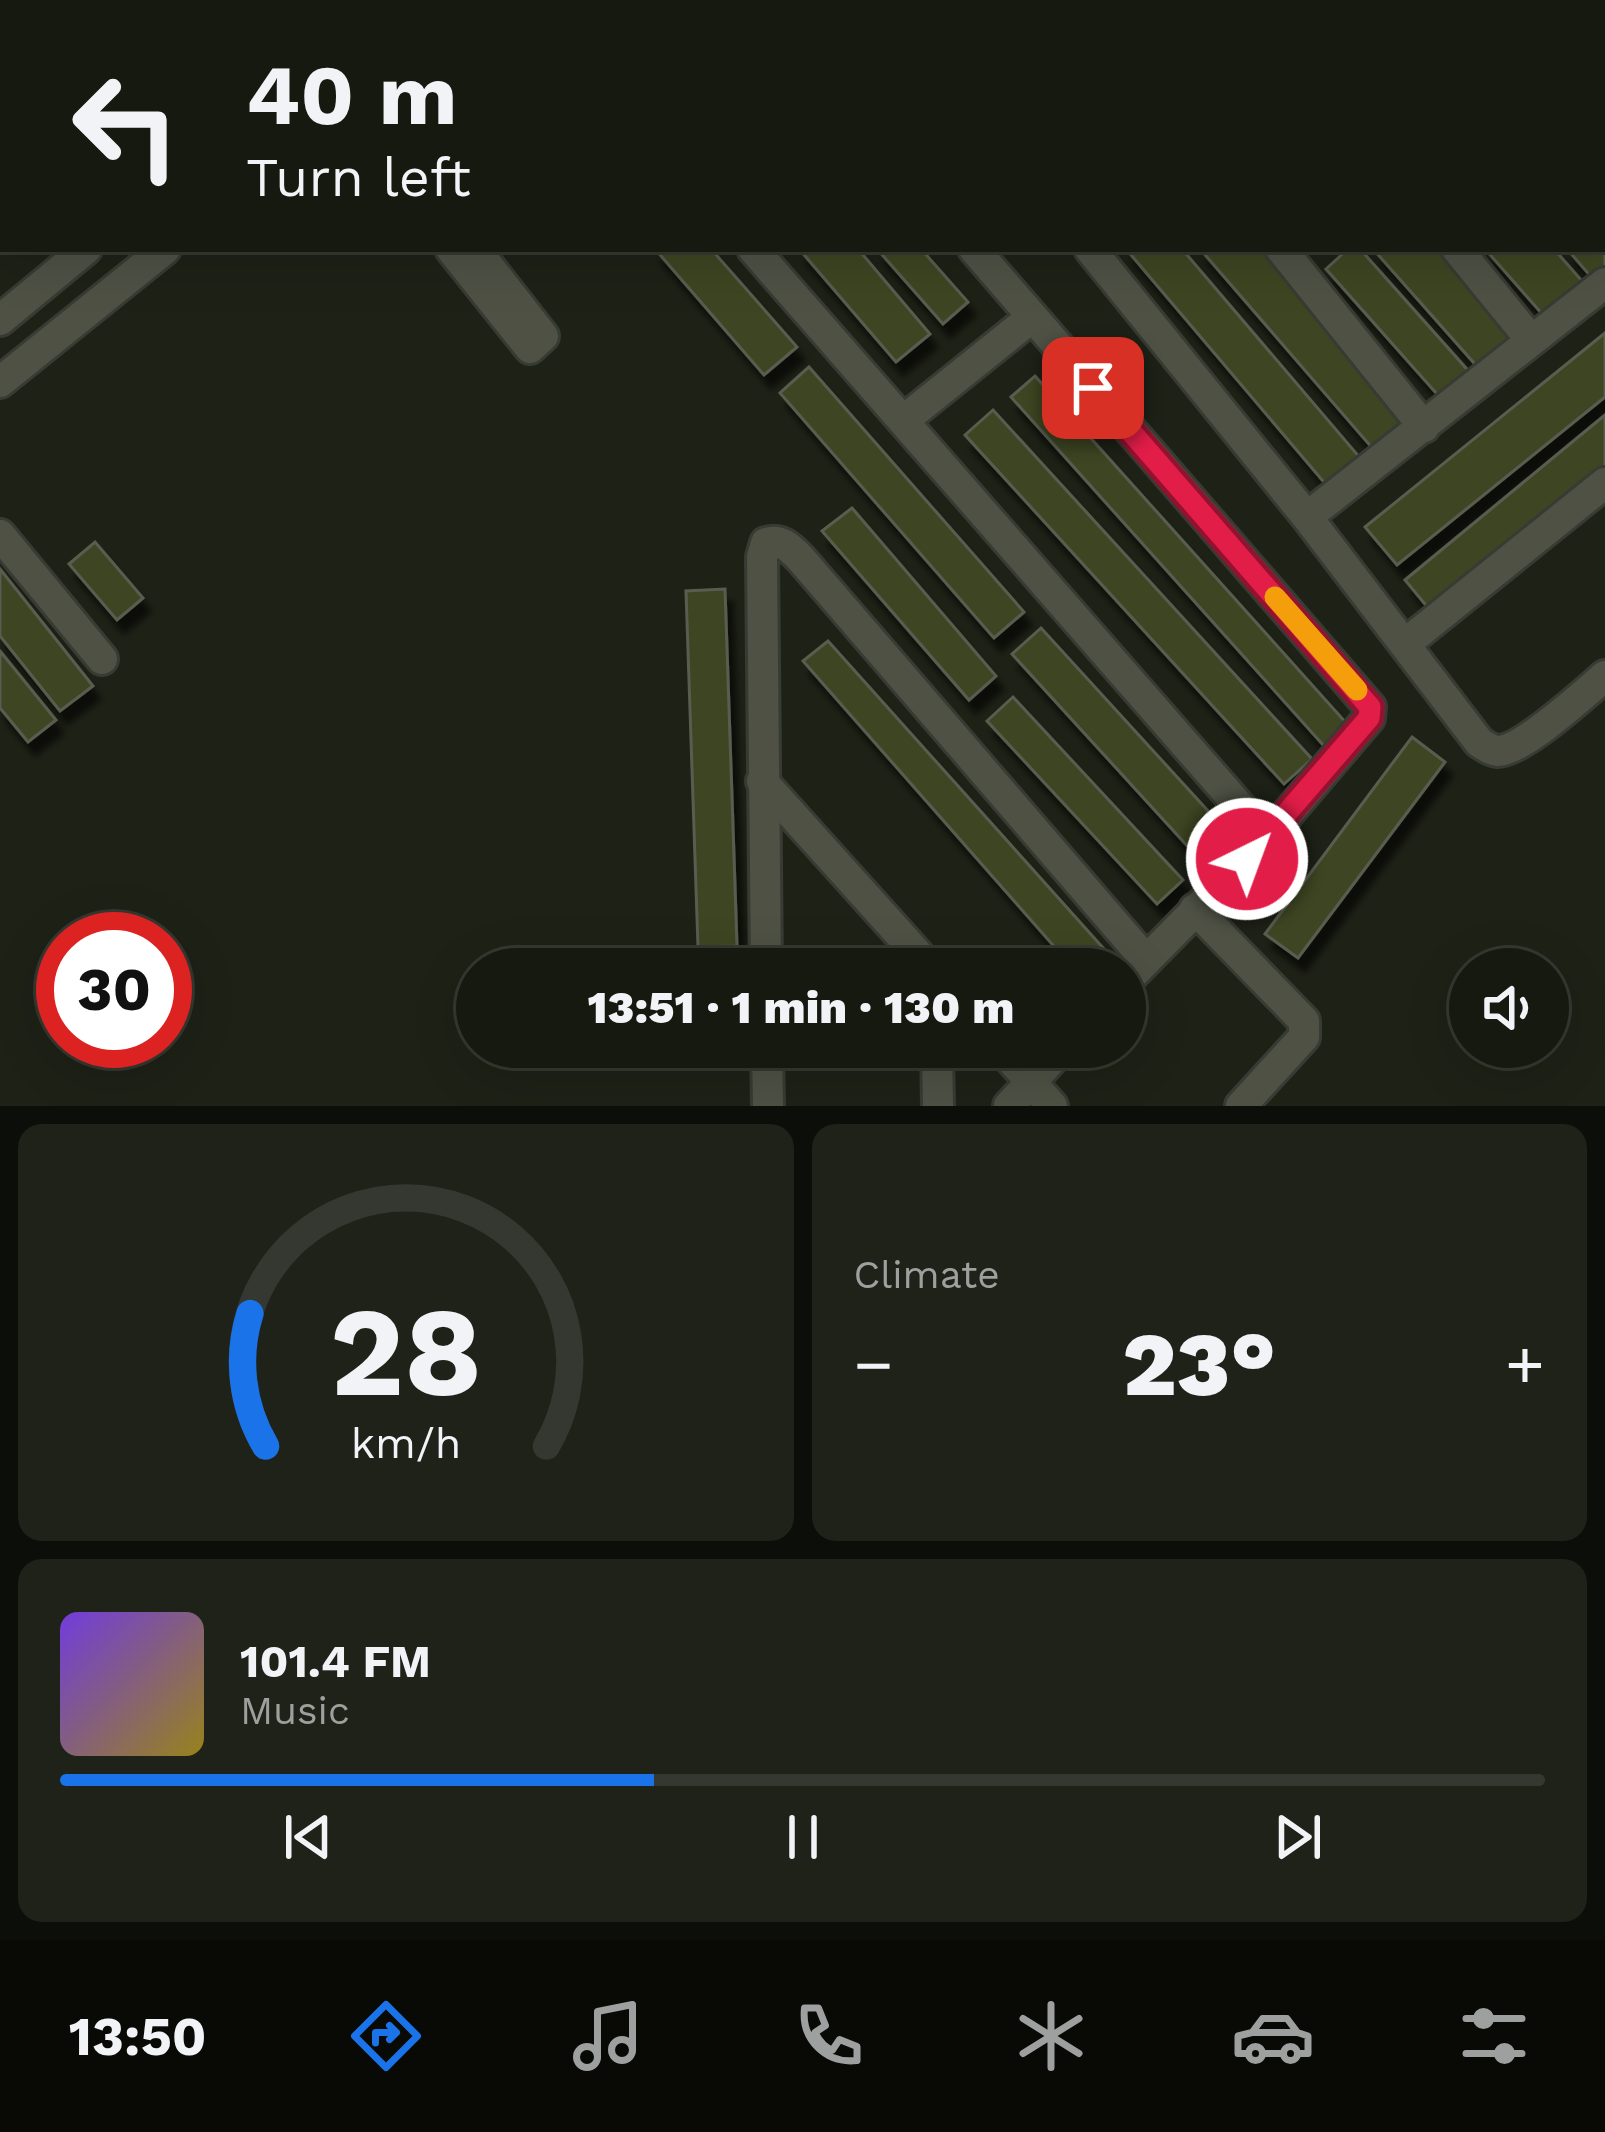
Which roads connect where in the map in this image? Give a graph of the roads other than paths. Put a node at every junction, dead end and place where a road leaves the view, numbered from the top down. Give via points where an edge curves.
1 (82, 252) edge
2 (161, 252) edge
3 (454, 252) edge
4 (478, 252) edge
5 (756, 252) edge
6 (976, 252) edge
7 (1092, 252) edge
8 (1283, 252) edge
9 (1458, 252) edge
10 (1605, 283) edge
11 (1031, 318) junction
12 (0, 320) edge
13 (1531, 340) junction
14 (0, 382) edge
15 (904, 420) junction
16 (1424, 427) junction
17 (1605, 483) edge
18 (1307, 518) junction
19 (0, 535) edge
20 (1405, 644) junction
21 (102, 659) dead end
22 (1605, 676) edge
23 (762, 781) junction
24 (1267, 838) junction
25 (1195, 909) junction
26 (766, 948) edge
27 (912, 948) edge
28 (1116, 948) edge
29 (1146, 960) edge
30 (767, 1068) edge
31 (937, 1068) edge
32 (1019, 1068) edge
33 (1044, 1068) edge
34 (1031, 1082) junction
35 (768, 1106) edge
36 (938, 1106) edge
37 (1009, 1106) edge
38 (1052, 1106) edge
39 (1241, 1106) edge

1 - 12 street
2 - 14 street
3 - 4 street via 530,348 543,336
5 - 15 street
6 - 11 street
7 - 18 street
8 - 16 street
9 - 13 street
10 - 13 street
11 - 15 street
11 - 24 street via 1368,703 1369,718
13 - 16 street
15 - 24 street
16 - 18 street
17 - 20 street
18 - 20 street
19 - 21 street
20 - 22 street via 1479,742 1495,751 1535,733
23 - 26 street
23 - 27 street
23 - 28 street via 762,557 773,541 801,559
24 - 25 street
25 - 29 street
25 - 39 street via 1304,1021 1304,1037
30 - 35 street
31 - 36 street
32 - 34 street
33 - 34 street
34 - 37 street
34 - 38 street

